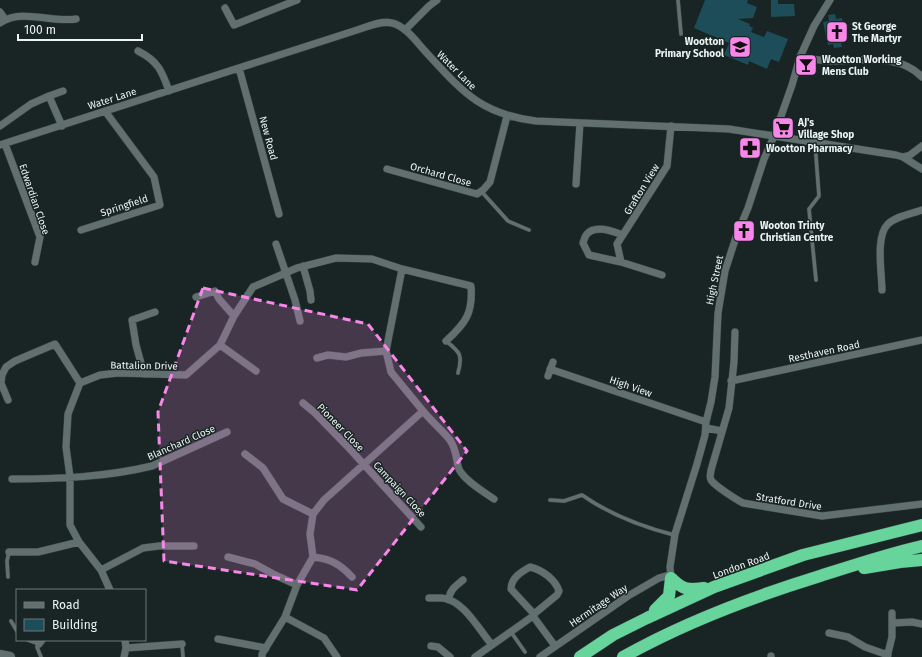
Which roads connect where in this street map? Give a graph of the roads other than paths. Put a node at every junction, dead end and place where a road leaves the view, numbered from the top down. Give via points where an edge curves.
1 (298, 0) edge
2 (437, 0) edge
3 (678, 0) edge
4 (830, 0) edge
5 (225, 8) dead end
6 (0, 12) edge
7 (76, 20) dead end
8 (2, 21) edge
9 (405, 30) junction
10 (681, 34) dead end
11 (138, 51) dead end
12 (800, 57) junction
13 (239, 68) junction
14 (922, 77) edge
15 (63, 91) dead end
16 (169, 91) junction
17 (49, 96) junction
18 (106, 111) junction
19 (507, 116) junction
20 (580, 123) junction
21 (0, 126) edge
22 (62, 126) junction
23 (671, 126) junction
24 (774, 136) junction
25 (815, 143) junction
26 (3, 144) edge
27 (922, 146) edge
28 (903, 157) junction
29 (922, 168) edge
30 (387, 169) dead end
31 (576, 184) dead end
32 (481, 191) junction
33 (922, 210) edge
34 (279, 214) dead end
35 (81, 230) dead end
36 (528, 230) dead end
37 (623, 235) junction
38 (276, 244) dead end
39 (36, 262) dead end
40 (621, 262) junction
41 (303, 266) junction
42 (402, 269) junction
43 (285, 273) junction
44 (662, 275) dead end
45 (816, 280) dead end
46 (882, 290) dead end
47 (196, 297) dead end
48 (311, 300) dead end
49 (155, 312) dead end
50 (234, 316) junction
51 (300, 321) dead end
52 (735, 332) dead end
53 (446, 340) joint
54 (922, 340) edge
55 (220, 346) junction
56 (386, 351) junction
57 (317, 358) dead end
58 (550, 369) dead end
59 (256, 371) dead end
60 (458, 372) dead end
61 (144, 374) junction
62 (731, 381) junction
63 (80, 383) junction
64 (8, 400) dead end
65 (303, 403) dead end
66 (423, 411) junction
67 (706, 425) junction
68 (722, 431) junction
69 (227, 432) dead end
70 (245, 454) dead end
71 (364, 465) junction
72 (70, 477) junction
73 (12, 479) dead end
74 (494, 499) dead end
75 (550, 500) dead end
76 (922, 504) edge
77 (314, 514) junction
78 (922, 525) edge
79 (421, 527) dead end
80 (674, 535) junction
81 (79, 542) junction
82 (194, 546) dead end
83 (922, 546) edge
84 (9, 552) joint
85 (228, 557) dead end
86 (313, 557) junction
87 (922, 560) edge
88 (101, 570) junction
89 (671, 576) junction
90 (819, 576) junction
91 (8, 577) dead end
92 (352, 577) dead end
93 (463, 580) dead end
94 (297, 585) junction
95 (714, 587) junction
96 (110, 589) edge
97 (429, 598) dead end
98 (449, 600) junction
99 (892, 613) dead end
100 (533, 615) junction
101 (285, 617) junction
102 (646, 618) junction
103 (11, 621) dead end
104 (893, 622) junction
105 (922, 624) edge
106 (16, 629) edge
107 (511, 632) junction
108 (830, 633) dead end
109 (218, 639) dead end
110 (40, 642) edge
111 (125, 644) edge
112 (182, 644) joint
113 (492, 645) junction
114 (431, 646) dead end
115 (555, 646) junction
116 (266, 648) junction
117 (526, 652) dead end
118 (0, 655) edge
119 (888, 656) edge
120 (10, 657) edge
121 (42, 657) edge
122 (124, 657) edge
123 (183, 657) edge
124 (262, 657) edge
125 (337, 657) edge
126 (450, 657) edge
127 (475, 657) edge
128 (540, 657) edge
129 (580, 657) edge
130 (623, 657) edge

1 - 5 street via 234,25
2 - 9 street
3 - 10 lane
4 - 12 street, High Street
6 - 8 street
7 - 8 street via 19,16
9 - 13 street, Water Lane via 392,23 380,23
9 - 19 street, Water Lane via 467,94 479,103
11 - 16 street via 160,68
12 - 14 street via 832,62 881,59 914,69
12 - 24 street, High Street
13 - 16 street, Water Lane
13 - 34 street, New Road
15 - 17 street
16 - 18 street, Water Lane
17 - 21 street via 31,104
17 - 22 street
18 - 22 street, Water Lane
18 - 35 street, Springfield via 154,177 160,205
19 - 20 street, Water Lane via 536,121
19 - 32 street, Orchard Close via 490,182
20 - 23 street, Water Lane
20 - 31 street
22 - 26 street, Water Lane
23 - 24 street, Water Lane via 728,129
23 - 37 street, Grafton View via 667,166
24 - 25 street, Water Lane
24 - 67 street, High Street via 725,271 716,327 715,377
25 - 28 street, Water Lane
25 - 45 lane via 819,196 809,209
26 - 39 street, Edwardian Close via 40,237
27 - 28 street
28 - 29 street
30 - 32 street, Orchard Close via 477,194
32 - 36 lane via 508,221
33 - 46 street via 901,216 887,224 880,239
37 - 40 street, Grafton View via 617,244
37 - 40 street via 607,230 594,230 587,233 583,243 589,255
38 - 43 street
40 - 44 street
41 - 42 street, Battalion Drive via 336,258 372,259
41 - 43 street, Battalion Drive
41 - 48 street
42 - 53 street, Battalion Drive via 471,286 472,299 466,320
42 - 56 street
43 - 50 street, Battalion Drive via 253,287
43 - 51 street
47 - 50 street via 215,291 219,300
49 - 61 street via 132,320
50 - 55 street, Battalion Drive
52 - 62 street, Stratford Drive
53 - 60 lane via 460,353
54 - 62 street, Resthaven Road
55 - 59 street
55 - 61 street, Battalion Drive via 186,375
56 - 57 street
56 - 66 street via 390,372
58 - 67 street, High View
61 - 63 street, Battalion Drive via 100,375
62 - 68 street, Stratford Drive via 729,408
63 - 64 street via 55,344 6,367 1,383
63 - 72 street via 68,414 66,447
65 - 71 street, Pioneer Close
66 - 71 street
66 - 74 street via 450,441 461,473
67 - 68 street
67 - 80 street, High Street via 697,464
68 - 76 street, Stratford Drive via 710,478 743,503 822,516
69 - 72 street, Blanchard Close via 152,466 122,473
70 - 77 street via 262,468 283,499
71 - 77 street via 324,500
71 - 79 street, Campaign Close
72 - 73 street, Blanchard Close
72 - 81 street via 70,525
75 - 80 lane via 564,501 582,495 597,506 645,527
77 - 86 street via 310,534
78 - 95 highway, London Road via 803,555
80 - 89 street, High Street
81 - 84 street via 38,552
81 - 88 street
82 - 88 street via 143,548
83 - 90 highway
84 - 91 lane
85 - 94 street via 255,564
86 - 92 street via 334,562
86 - 94 street
87 - 90 highway
88 - 96 street
89 - 95 highway via 684,588
89 - 102 highway via 670,596
89 - 115 street, Hermitage Way via 659,578 628,596
90 - 130 highway via 724,608
93 - 98 street via 451,590
94 - 101 street
95 - 102 highway, London Road
97 - 98 street
98 - 113 street via 463,608
99 - 104 street
100 - 100 street via 558,595 559,590 552,579 538,569 530,567 513,579 511,589
100 - 107 street
100 - 115 street
101 - 116 street
101 - 125 street via 324,638
102 - 129 highway, London Road
103 - 106 lane
104 - 105 street
104 - 119 street
107 - 113 street
107 - 117 lane
108 - 119 street via 848,637 865,648
109 - 116 street
110 - 121 lane via 37,647
111 - 112 street
111 - 122 street
112 - 123 lane
113 - 127 street
114 - 126 street via 438,647
115 - 128 street, Hermitage Way
116 - 124 street
118 - 120 main road

